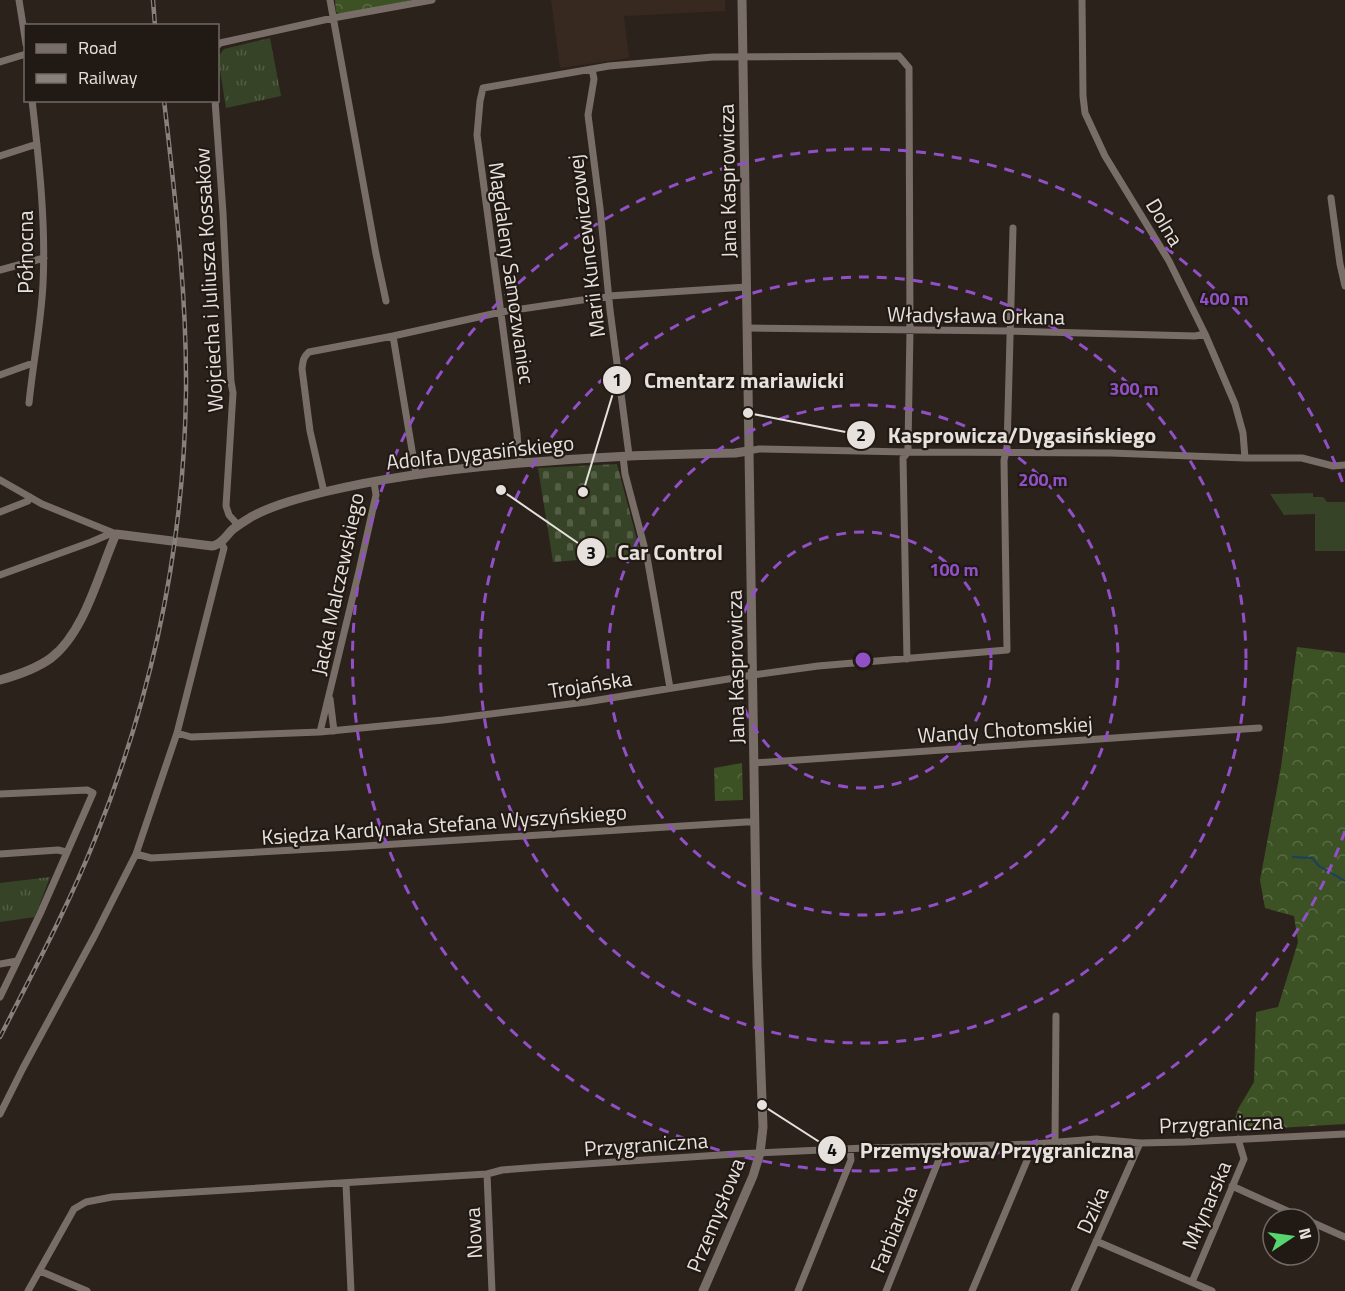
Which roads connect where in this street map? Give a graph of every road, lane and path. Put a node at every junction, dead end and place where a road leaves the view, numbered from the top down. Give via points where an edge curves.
1 (19, 0) edge
2 (330, 0) edge
3 (432, 0) edge
4 (742, 0) edge
5 (1082, 0) edge
6 (333, 18) junction
7 (24, 31) edge
8 (219, 44) edge
9 (24, 55) edge
10 (743, 57) junction
11 (0, 62) edge
12 (592, 69) junction
13 (32, 102) edge
14 (215, 102) edge
15 (37, 144) junction
16 (0, 156) edge
17 (1332, 198) dead end
18 (1013, 228) dead end
19 (44, 258) junction
20 (0, 270) edge
21 (1345, 286) edge
22 (746, 287) junction
23 (609, 296) junction
24 (386, 300) dead end
25 (501, 312) junction
26 (747, 328) junction
27 (910, 330) junction
28 (1011, 331) junction
29 (1205, 334) junction
30 (393, 336) junction
31 (33, 363) junction
32 (0, 375) edge
33 (29, 403) dead end
34 (748, 451) junction
35 (908, 452) junction
36 (1007, 453) junction
37 (626, 455) junction
38 (1245, 458) junction
39 (519, 462) junction
40 (1345, 465) edge
41 (416, 474) junction
42 (0, 480) edge
43 (374, 482) junction
44 (324, 492) junction
45 (30, 497) junction
46 (0, 512) edge
47 (238, 525) junction
48 (114, 533) junction
49 (216, 544) junction
50 (0, 575) edge
51 (907, 659) junction
52 (753, 675) junction
53 (0, 680) edge
54 (670, 688) junction
55 (329, 694) junction
56 (1259, 728) dead end
57 (334, 731) junction
58 (320, 732) junction
59 (177, 734) junction
60 (754, 763) junction
61 (0, 794) edge
62 (755, 822) junction
63 (66, 852) junction
64 (0, 854) edge
65 (136, 854) junction
66 (17, 961) junction
67 (0, 964) edge
68 (0, 997) edge
69 (1056, 1016) dead end
70 (0, 1114) edge
71 (1345, 1134) edge
72 (1238, 1140) junction
73 (1055, 1142) junction
74 (1140, 1143) junction
75 (1034, 1144) junction
76 (946, 1146) junction
77 (850, 1149) junction
78 (760, 1153) junction
79 (487, 1174) junction
80 (346, 1184) junction
81 (1232, 1186) junction
82 (1278, 1207) edge
83 (1321, 1226) edge
84 (1345, 1237) edge
85 (1096, 1241) junction
86 (40, 1271) junction
87 (1192, 1282) junction
88 (28, 1291) edge
89 (87, 1291) edge
90 (351, 1291) edge
91 (492, 1291) edge
92 (704, 1291) edge
93 (798, 1291) edge
94 (886, 1291) edge
95 (972, 1291) edge
96 (1074, 1291) edge
97 (1212, 1291) edge

1 - 7 street
2 - 6 street
3 - 6 street
4 - 10 street, Jana Kasprowicza
5 - 29 street, Dolna via 1085,113
6 - 8 street
6 - 24 street
9 - 11 street
10 - 12 street
10 - 22 street, Jana Kasprowicza
10 - 27 street via 899,56 909,68
12 - 23 street, Marii Kuncewiczowej via 588,115
12 - 25 street, Magdaleny Samozwaniec via 483,88 477,135
13 - 15 street, Północna
14 - 47 street, Wojciecha i Juliusza Kossaków via 233,393 226,506
15 - 16 street
15 - 19 street, Północna
17 - 21 street
18 - 28 street
19 - 20 street
19 - 31 street, Północna
22 - 23 street
22 - 26 street, Jana Kasprowicza
23 - 25 street
23 - 37 street, Marii Kuncewiczowej
25 - 30 street
25 - 39 street, Magdaleny Samozwaniec
26 - 27 street, Władysława Orkana
26 - 34 street, Jana Kasprowicza
27 - 28 street, Władysława Orkana
27 - 35 street
28 - 29 street, Władysława Orkana
28 - 36 street
29 - 38 street, Dolna via 1235,404
30 - 41 street
30 - 44 street via 315,351 303,360 310,431
31 - 32 street
31 - 33 street, Północna
34 - 35 street, Adolfa Dygasińskiego
34 - 37 street, Adolfa Dygasińskiego
34 - 52 street, Jana Kasprowicza
35 - 36 street, Adolfa Dygasińskiego
35 - 51 street via 903,458
36 - 38 street, Adolfa Dygasińskiego
36 - 51 street, Trojańska via 1007,650
37 - 39 street, Adolfa Dygasińskiego
37 - 54 street, Marii Kuncewiczowej via 625,474 647,557
38 - 40 street, Adolfa Dygasińskiego via 1302,458
39 - 41 street, Adolfa Dygasińskiego
41 - 43 street, Adolfa Dygasińskiego
42 - 45 street
43 - 44 street, Adolfa Dygasińskiego
43 - 55 street, Jacka Malczewskiego via 376,495
44 - 47 street, Adolfa Dygasińskiego
45 - 46 street
45 - 48 street
47 - 49 street, Adolfa Dygasińskiego
48 - 49 street
48 - 50 street
48 - 53 street via 83,615 65,644 41,664
49 - 59 street via 224,548
51 - 52 street, Trojańska
52 - 54 street, Trojańska
52 - 60 street, Jana Kasprowicza
54 - 57 street, Trojańska via 516,711
55 - 57 street, Jacka Malczewskiego
55 - 58 street, Jacka Malczewskiego
56 - 60 street, Wandy Chotomskiej
57 - 58 street, Trojańska
58 - 59 street, Trojańska via 191,737
59 - 65 street
60 - 62 street, Jana Kasprowicza
61 - 63 street via 87,790 93,793
62 - 65 street, Księdza Kardynała Stefana Wyszyńskiego via 162,858
62 - 78 street, Jana Kasprowicza via 763,1127
63 - 64 street
63 - 66 street
65 - 70 street
66 - 67 street
66 - 68 street
69 - 73 street
71 - 72 street, Przygraniczna
72 - 74 street, Przygraniczna
72 - 81 street, Młynarska via 1244,1159
73 - 74 street, Przygraniczna via 1096,1139
73 - 75 street, Przygraniczna
74 - 85 street, Dzika
75 - 76 street, Przygraniczna
75 - 95 street
76 - 77 street, Przygraniczna
76 - 94 street, Farbiarska
77 - 78 street, Przygraniczna
77 - 93 street via 851,1160
78 - 79 street, Przygraniczna
78 - 92 street, Przemysłowa
79 - 80 street, Przygraniczna
79 - 91 street, Nowa
80 - 86 street, Przygraniczna via 94,1200 71,1214
80 - 90 street
81 - 82 street
81 - 87 street, Młynarska
83 - 84 street
85 - 87 street
85 - 96 street, Dzika
86 - 88 street
86 - 89 street
87 - 97 street

